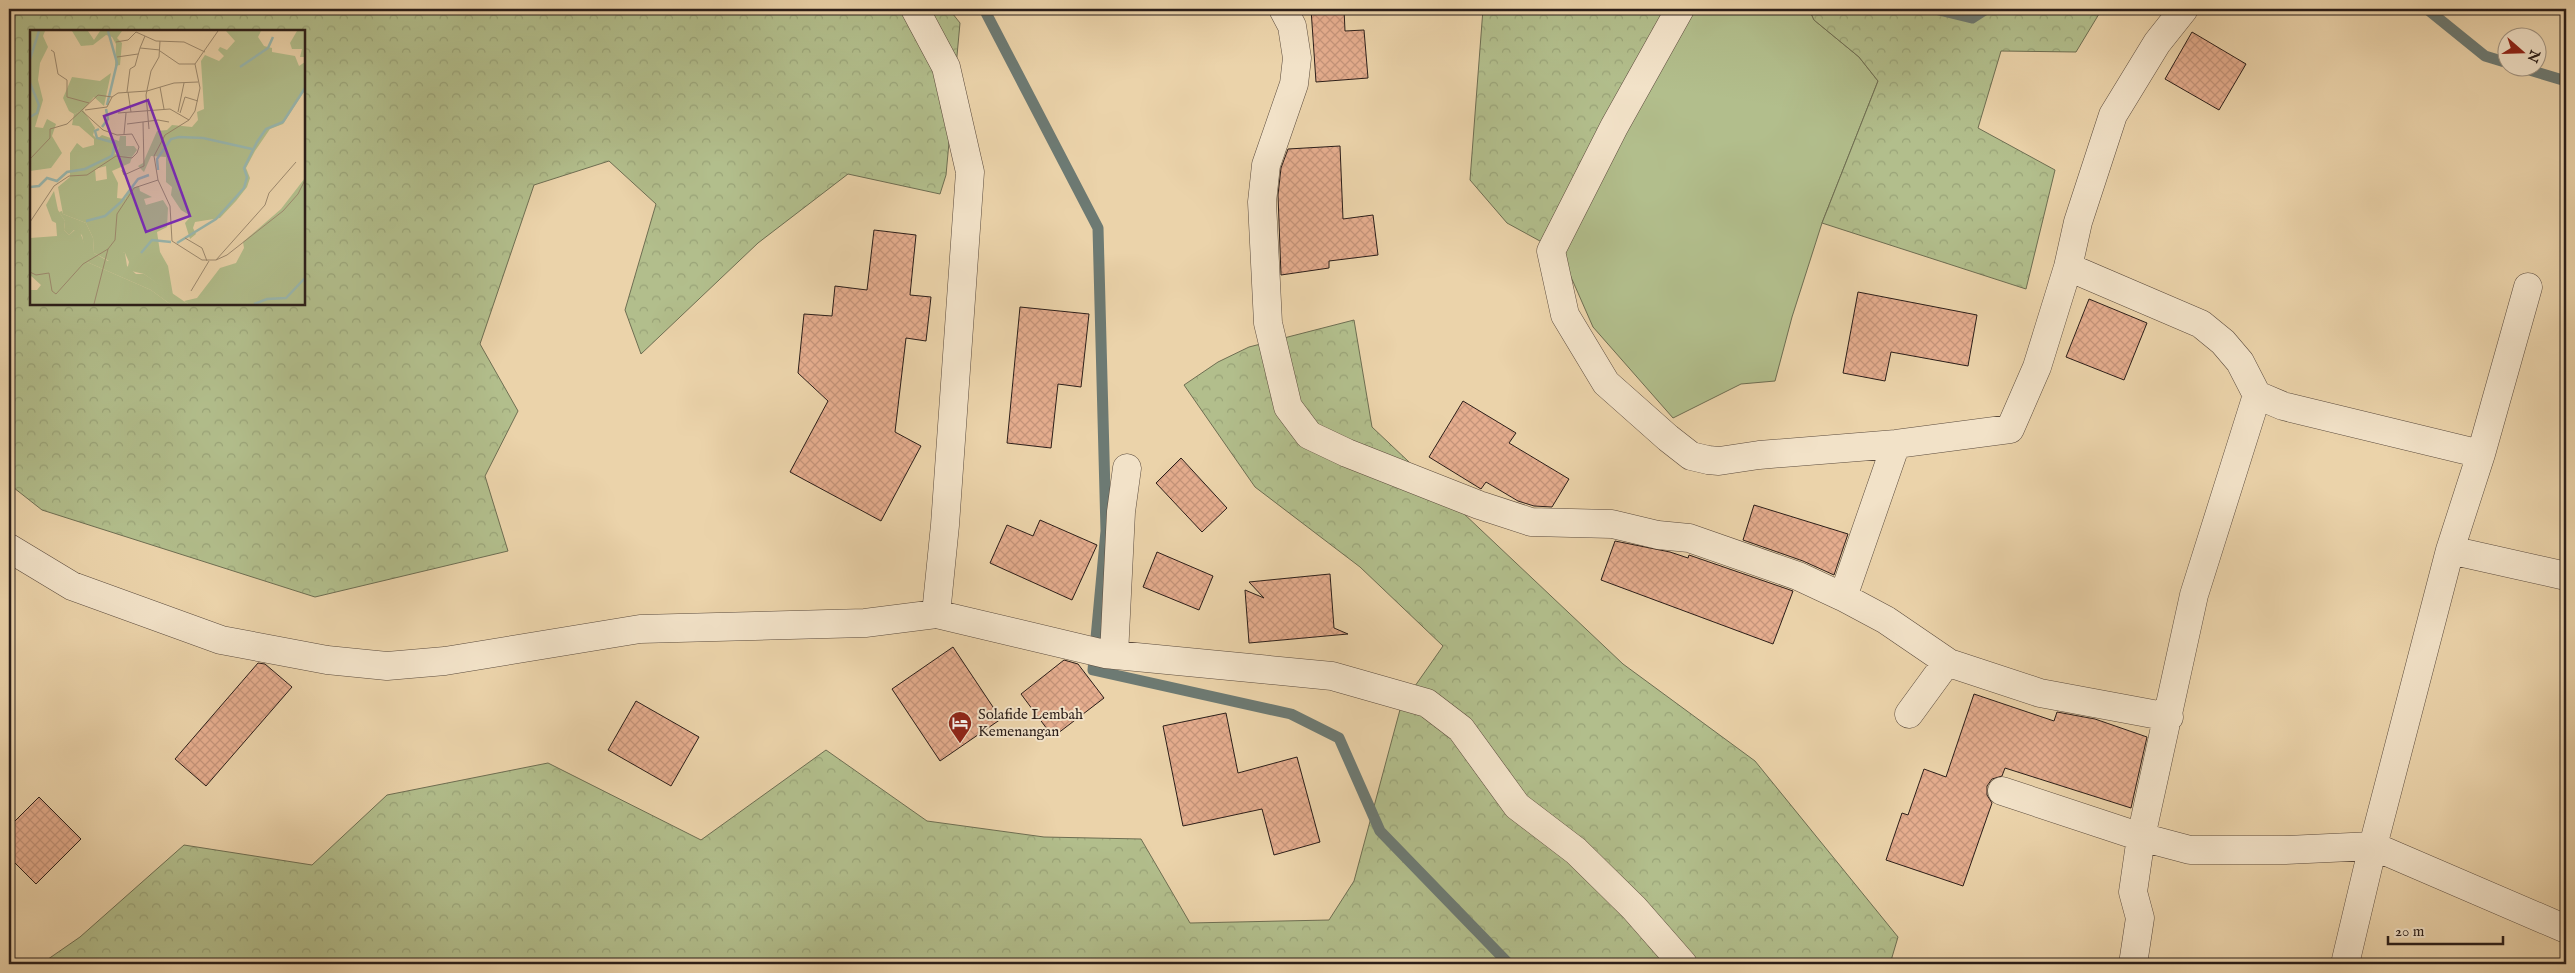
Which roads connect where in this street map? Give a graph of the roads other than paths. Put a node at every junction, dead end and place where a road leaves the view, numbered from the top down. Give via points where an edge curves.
1 (915, 9) edge
2 (1283, 9) edge
3 (1680, 9) edge
4 (2184, 9) edge
5 (2068, 268) junction
6 (2528, 287) dead end
7 (2257, 395) junction
8 (1896, 444) junction
9 (2481, 454) junction
10 (1127, 468) dead end
11 (9, 548) edge
12 (2450, 550) junction
13 (2566, 576) edge
14 (1843, 597) junction
15 (936, 614) junction
16 (1110, 655) junction
17 (1947, 662) junction
18 (1909, 714) dead end
19 (2169, 717) junction
20 (2002, 790) dead end
21 (2141, 837) junction
22 (2373, 846) junction
23 (2566, 929) edge
24 (1684, 964) edge
25 (2133, 964) edge
26 (2345, 964) edge

1 - 15 street via 946,67 970,172
2 - 14 street via 1292,26 1297,58 1294,84 1266,165 1263,193 1268,323 1288,407 1309,435 1479,505 1531,522 1612,524 1688,538 1798,576
3 - 8 street via 1614,127 1551,250 1565,315 1606,382 1691,456 1720,461
4 - 5 street via 2157,43 2113,115 2078,222
5 - 7 street via 2201,324 2240,362
5 - 8 street via 2037,367 2010,429
6 - 9 street
7 - 9 street via 2283,406
7 - 19 street via 2194,595
8 - 14 street
9 - 12 street
10 - 16 street
11 - 15 street via 72,586 220,640 327,660 387,666 445,661 640,629 865,623
12 - 13 street
12 - 22 street
14 - 17 street via 1886,620
15 - 16 street
16 - 24 street via 1332,676 1427,703 1461,729 1517,806 1576,851 1634,908
17 - 18 street
17 - 19 street via 2040,693
19 - 21 street
20 - 21 street
21 - 22 street via 2190,850
21 - 25 street via 2133,892 2140,918
22 - 23 street
22 - 26 street

